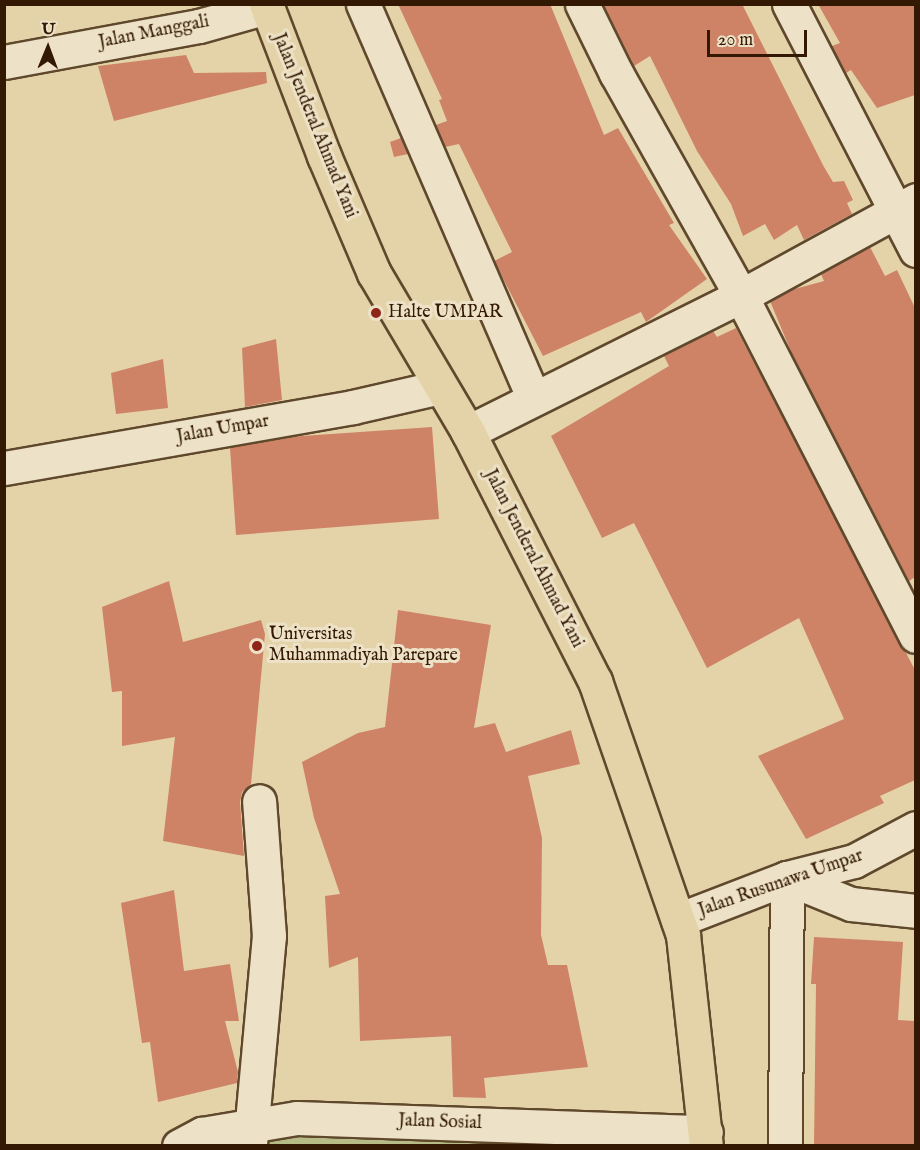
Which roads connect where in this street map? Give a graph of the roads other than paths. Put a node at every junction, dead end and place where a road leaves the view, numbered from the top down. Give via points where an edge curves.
1 (363, 4) edge
2 (582, 4) edge
3 (789, 4) edge
4 (267, 6) edge
5 (4, 62) edge
6 (906, 206) edge
7 (915, 250) edge
8 (741, 296) junction
9 (440, 387) junction
10 (534, 399) junction
11 (468, 432) junction
12 (4, 468) edge
13 (915, 636) edge
14 (259, 801) dead end
15 (915, 828) edge
16 (787, 878) junction
17 (915, 911) edge
18 (678, 920) junction
19 (251, 1134) edge
20 (706, 1139) edge
21 (178, 1146) edge
22 (786, 1146) edge

1 - 10 street
2 - 8 street via 616,74
3 - 6 street
4 - 5 street, Jalan Manggali via 199,26
4 - 9 highway, Jalan Jenderal Ahmad Yani via 374,273
6 - 7 street
6 - 8 street
8 - 10 street
8 - 13 street
9 - 11 highway, Jalan Jenderal Ahmad Yani
9 - 12 street, Jalan Umpar via 353,407
10 - 11 street
11 - 18 highway, Jalan Jenderal Ahmad Yani via 595,681
14 - 19 street via 268,936
15 - 16 street, Jalan Rusunawa Umpar via 855,861
16 - 17 street via 852,904
16 - 18 street, Jalan Rusunawa Umpar
16 - 22 street
18 - 20 highway, Jalan Jenderal Ahmad Yani
19 - 20 street, Jalan Sosial via 297,1118
19 - 21 street, Jalan Sosial via 202,1134

